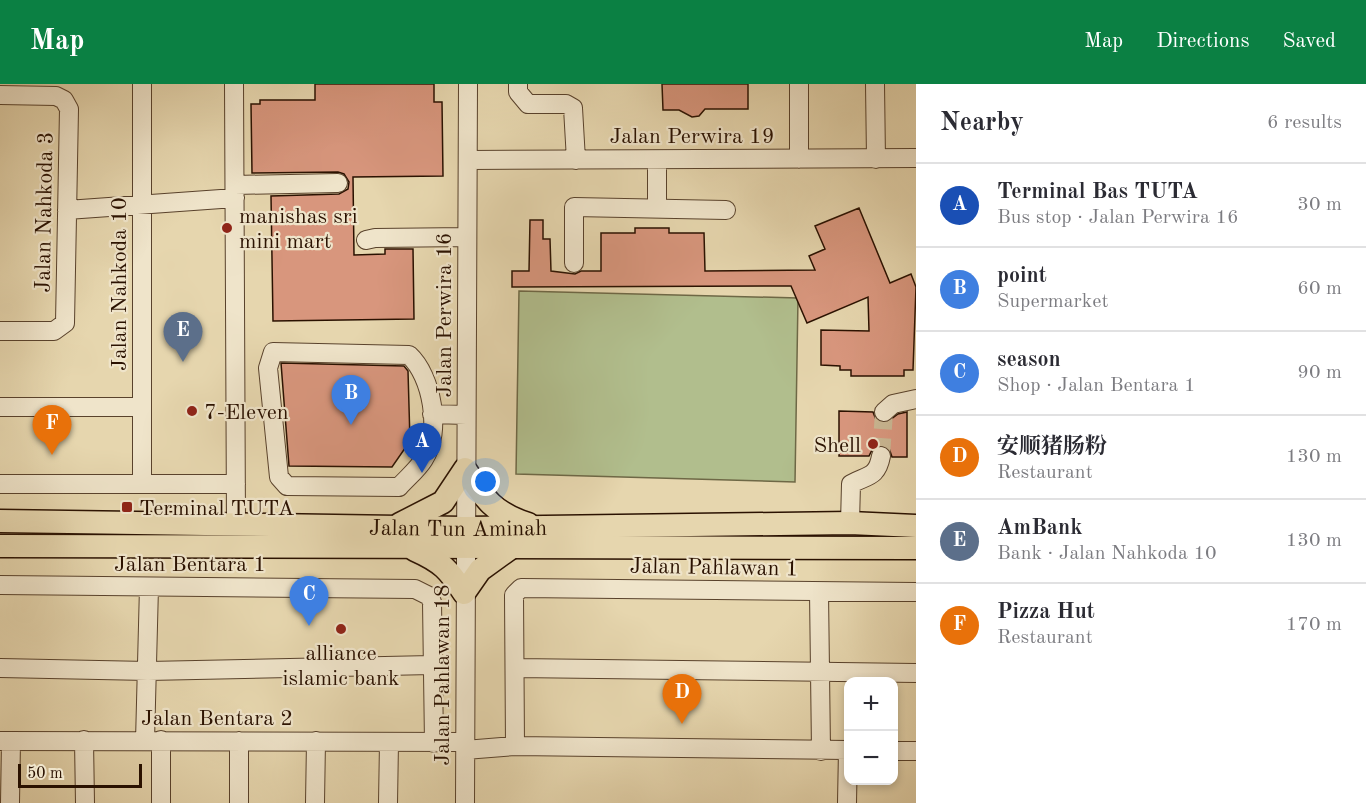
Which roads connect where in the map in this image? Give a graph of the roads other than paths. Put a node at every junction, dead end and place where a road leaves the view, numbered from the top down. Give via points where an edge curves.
1 (142, 84) edge
2 (234, 84) edge
3 (468, 84) edge
4 (518, 84) edge
5 (799, 84) edge
6 (875, 84) edge
7 (0, 95) edge
8 (916, 158) edge
9 (799, 159) junction
10 (876, 159) junction
11 (469, 160) junction
12 (576, 160) junction
13 (657, 160) junction
14 (338, 183) dead end
15 (235, 192) junction
16 (142, 204) junction
17 (657, 209) junction
18 (67, 210) junction
19 (726, 210) dead end
20 (467, 237) junction
21 (366, 240) dead end
22 (574, 263) dead end
23 (0, 331) edge
24 (236, 382) junction
25 (269, 383) junction
26 (916, 399) edge
27 (0, 407) edge
28 (142, 407) junction
29 (884, 412) dead end
30 (432, 414) junction
31 (466, 415) junction
32 (881, 456) tunnel mouth
33 (465, 469) junction
34 (0, 483) edge
35 (142, 484) junction
36 (236, 484) junction
37 (0, 521) edge
38 (236, 523) junction
39 (850, 524) junction
40 (396, 526) junction
41 (916, 526) edge
42 (538, 527) junction
43 (465, 537) junction
44 (0, 546) edge
45 (408, 547) junction
46 (512, 547) junction
47 (916, 548) edge
48 (0, 585) edge
49 (149, 587) junction
50 (819, 592) junction
51 (916, 592) edge
52 (464, 594) junction
53 (432, 664) junction
54 (0, 668) edge
55 (516, 669) junction
56 (148, 671) junction
57 (818, 673) junction
58 (916, 673) edge
59 (84, 740) junction
60 (153, 740) junction
61 (5, 741) edge
62 (239, 741) junction
63 (316, 741) junction
64 (389, 743) junction
65 (434, 743) junction
66 (465, 746) junction
67 (515, 746) junction
68 (844, 750) edge
69 (821, 751) junction
70 (898, 751) edge
71 (916, 751) edge
72 (847, 785) edge
73 (10, 803) edge
74 (85, 803) edge
75 (161, 803) edge
76 (239, 803) edge
77 (315, 803) edge
78 (388, 803) edge
79 (465, 803) edge
80 (847, 803) edge

1 - 16 street, Jalan Nahkoda 10
2 - 15 street
3 - 11 street, Jalan Perwira 16
4 - 12 street via 518,92 528,104 566,104 573,108
5 - 9 street
6 - 10 street
7 - 18 street, Jalan Nahkoda 3 via 56,96 64,100 69,109
8 - 10 street, Jalan Perwira 19
9 - 10 street, Jalan Perwira 19
9 - 13 street, Jalan Perwira 19
11 - 12 street, Jalan Perwira 19
11 - 20 street, Jalan Perwira 16
12 - 13 street, Jalan Perwira 19
13 - 17 street
14 - 15 street
15 - 16 street
15 - 24 street
16 - 18 street
16 - 28 street, Jalan Nahkoda 10
17 - 19 street
17 - 22 street via 574,207
18 - 23 street, Jalan Nahkoda 3 via 65,322 54,331
20 - 21 street
20 - 31 street, Jalan Perwira 16
24 - 25 street
24 - 36 street
25 - 30 street via 268,360 273,351 409,355 418,363 426,382
25 - 30 street via 279,477 287,486 399,487 425,458 433,429
26 - 29 street via 893,404
27 - 28 street
28 - 35 street, Jalan Nahkoda 10
30 - 31 street
31 - 33 street, Jalan Perwira 16
32 - 39 street via 873,476 851,484
33 - 40 main road via 443,502
33 - 42 main road via 488,503 502,514
33 - 43 street, Jalan Perwira 16
34 - 35 street
35 - 36 street
36 - 38 street
37 - 38 main road, Jalan Tun Aminah
38 - 40 main road, Jalan Tun Aminah
39 - 41 main road, Jalan Tun Aminah
39 - 42 main road, Jalan Tun Aminah
40 - 43 main road, Jalan Tun Aminah
42 - 43 main road, Jalan Tun Aminah
43 - 45 main road, Jalan Tun Aminah
43 - 46 main road, Jalan Tun Aminah
43 - 52 street, Jalan Pahlawan 18
44 - 45 main road, Jalan Tun Aminah
45 - 52 main road via 438,560
46 - 47 main road, Jalan Tun Aminah
46 - 52 main road via 480,570
48 - 49 street, Jalan Bentara 1
49 - 53 street, Jalan Bentara 1 via 415,588 432,602
49 - 56 street
50 - 51 street, Jalan Pahlawan 1
50 - 55 street, Jalan Pahlawan 1 via 521,588 514,595
50 - 57 street
52 - 66 street, Jalan Pahlawan 18
53 - 56 street
53 - 65 street
54 - 56 street
55 - 57 street
55 - 67 street
56 - 60 street
57 - 58 street
57 - 69 street
59 - 60 street, Jalan Bentara 2
59 - 61 street, Jalan Bentara 2
59 - 74 street
60 - 62 street, Jalan Bentara 2
60 - 75 street
61 - 73 street
62 - 63 street, Jalan Bentara 2
62 - 76 street
63 - 64 street, Jalan Bentara 2
63 - 77 street
64 - 65 street, Jalan Bentara 2
64 - 78 street
65 - 66 street, Jalan Bentara 2
66 - 67 street, Jalan Bentara 2
66 - 79 street, Jalan Pahlawan 18
67 - 69 street, Jalan Bentara 2
68 - 69 street, Jalan Bentara 2
70 - 71 street
72 - 80 street

